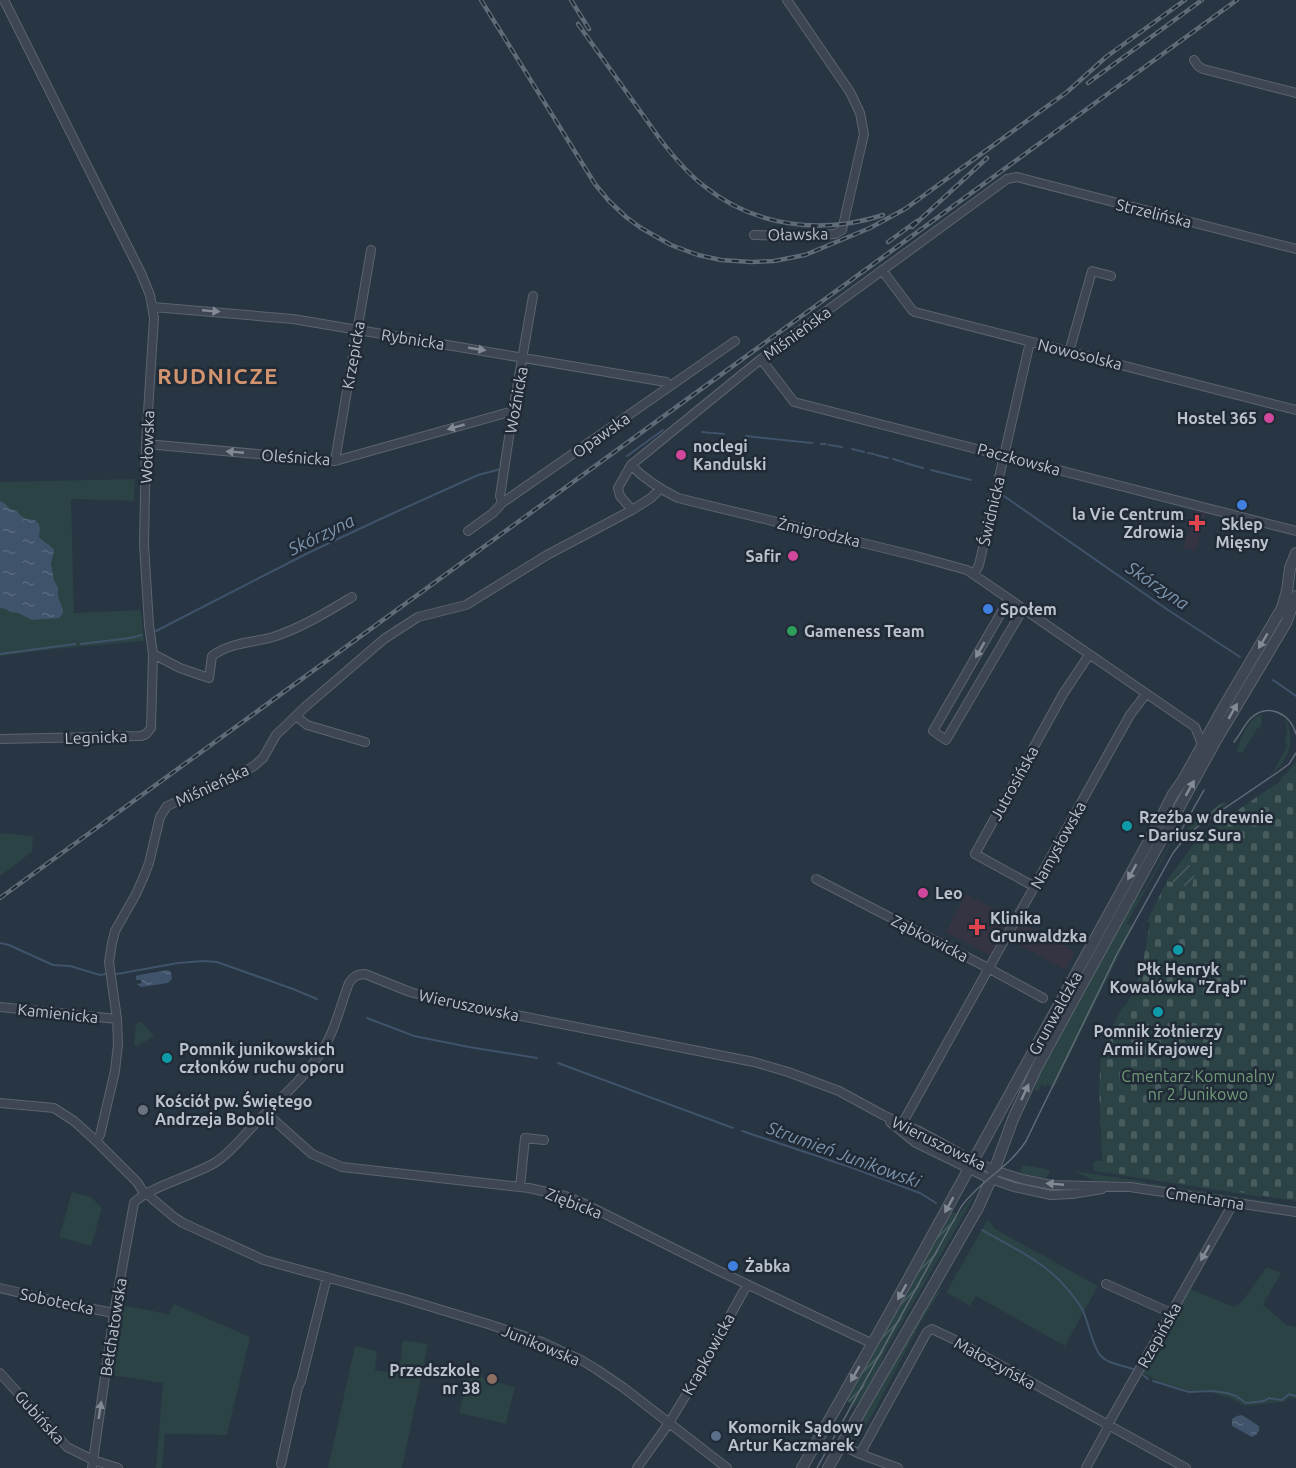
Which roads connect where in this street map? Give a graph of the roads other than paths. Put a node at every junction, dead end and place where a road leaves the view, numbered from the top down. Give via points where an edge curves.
1 (4, 0) edge
2 (787, 0) edge
3 (1194, 60) dead end
4 (1296, 93) edge
5 (1012, 177) joint
6 (754, 235) dead end
7 (1296, 249) edge
8 (371, 250) dead end
9 (882, 270) junction
10 (1110, 276) dead end
11 (533, 296) dead end
12 (153, 307) junction
13 (358, 330) junction
14 (735, 341) dead end
15 (1030, 342) junction
16 (1070, 352) junction
17 (523, 357) junction
18 (761, 359) junction
19 (669, 386) junction
20 (1296, 410) edge
21 (513, 411) junction
22 (146, 444) junction
23 (1005, 455) junction
24 (335, 461) junction
25 (631, 465) junction
26 (660, 489) junction
27 (502, 503) junction
28 (632, 510) junction
29 (468, 531) dead end
30 (1296, 531) edge
31 (1296, 554) edge
32 (974, 574) junction
33 (352, 597) dead end
34 (1009, 599) junction
35 (1295, 602) edge
36 (1023, 609) junction
37 (1289, 614) edge
38 (153, 654) junction
39 (1089, 655) junction
40 (1146, 694) junction
41 (296, 716) junction
42 (1214, 723) junction
43 (1195, 728) junction
44 (0, 739) edge
45 (365, 742) dead end
46 (1202, 744) junction
47 (816, 879) dead end
48 (1035, 887) junction
49 (988, 968) junction
50 (1043, 998) dead end
51 (0, 1007) edge
52 (117, 1019) junction
53 (0, 1103) edge
54 (266, 1113) junction
55 (883, 1115) junction
56 (902, 1124) junction
57 (544, 1140) dead end
58 (96, 1141) junction
59 (971, 1165) junction
60 (993, 1175) junction
61 (520, 1186) junction
62 (147, 1193) junction
63 (1233, 1202) junction
64 (1296, 1212) edge
65 (327, 1277) junction
66 (1106, 1284) dead end
67 (747, 1285) junction
68 (0, 1288) edge
69 (1171, 1313) junction
70 (114, 1317) junction
71 (873, 1344) junction
72 (0, 1372) edge
73 (669, 1423) junction
74 (1108, 1425) junction
75 (842, 1445) junction
76 (860, 1454) junction
77 (92, 1464) edge
78 (281, 1464) dead end
79 (118, 1468) edge
80 (637, 1468) edge
81 (726, 1468) edge
82 (802, 1468) edge
83 (828, 1468) edge
84 (898, 1468) edge
85 (1086, 1468) edge
86 (1186, 1468) edge

1 - 12 street, Wołowska via 141,273
2 - 6 street, Oławska via 850,92 864,134 842,230 824,235
3 - 4 street via 1203,69
5 - 7 street, Strzelińska
5 - 9 street, Miśnieńska
8 - 13 street, Krzepicka
9 - 15 street, Nowosolska via 915,312
9 - 18 street, Miśnieńska
10 - 16 street via 1092,271
11 - 17 street, Woźnicka
12 -> 13 street, Rybnicka via 293,319
12 - 22 street, Wołowska
13 -> 17 street, Rybnicka
13 - 24 street, Krzepicka
14 - 19 street, Opawska
15 - 16 street, Nowosolska
15 - 23 street, Świdnicka
16 - 20 street, Nowosolska
17 - 19 street, Rybnicka via 666,382
17 - 21 street, Woźnicka
18 - 23 street, Paczkowska via 794,402
18 - 25 street, Miśnieńska
19 - 27 street, Opawska
21 -> 24 street, Oleśnicka
21 - 27 street, Woźnicka
24 -> 22 street, Oleśnicka
22 - 38 street, Wołowska via 144,544
23 - 30 street, Paczkowska
23 - 32 street, Świdnicka
25 - 26 street, Żmigrodzka
25 - 28 street, Miśnieńska via 618,488
26 - 28 street, Miśnieńska
26 - 32 street, Żmigrodzka via 678,498 916,556
27 - 29 street, Opawska
28 - 41 street, Miśnieńska via 547,555 466,605 418,617 384,639
31 - 37 street, Grunwaldzka via 1287,591
32 - 34 street, Żmigrodzka
33 - 38 street via 273,637 219,650 212,656 209,678
34 - 36 street, Żmigrodzka
34 -> 36 street via 933,731 946,740
35 - 37 street
36 - 39 street, Żmigrodzka
37 -> 42 street, Grunwaldzka
60 -> 37 street, Grunwaldzka via 1037,1067
38 - 44 street, Legnicka via 151,728 146,734
39 - 40 street, Żmigrodzka
39 - 48 street, Jutrosińska via 1063,694 975,854
40 - 43 street, Żmigrodzka
40 - 48 street, Namysłowska via 1130,715
41 - 45 street via 307,725
41 - 52 street, Miśnieńska via 276,735 254,766 170,804 162,812 144,876 112,943 110,962
42 - 43 street
42 - 46 street, Grunwaldzka
43 - 46 street
46 -> 59 street, Grunwaldzka
47 - 49 street, Ząbkowicka
48 - 49 street, Namysłowska
49 - 50 street, Ząbkowicka
49 - 56 street, Namysłowska
51 - 52 street, Kamienicka
52 - 58 street, Miśnieńska via 117,1058
53 - 58 street via 54,1108
54 - 55 street, Wieruszowska via 313,1064 331,1034 349,983 364,974 440,1000 764,1065 839,1091
54 - 61 street, Ziębicka via 300,1146 342,1167
54 - 62 street, Wieruszowska via 216,1162
55 - 56 street, Wieruszowska
55 - 59 street, Wieruszowska via 916,1143
56 - 59 street, Wieruszowska
57 - 61 street via 525,1138
58 - 62 street
59 - 60 street, Cmentarna
59 -> 71 street, Grunwaldzka
60 - 63 street, Cmentarna via 1026,1190 1051,1195 1130,1186
60 - 75 street, Grunwaldzka
61 - 67 street, Ziębicka via 585,1204
62 - 65 street, Junikowska via 194,1229 269,1262
62 - 70 street, Bełchatowska via 136,1200 132,1210
63 - 64 street, Cmentarna
63 -> 69 street, Rzepińska
65 - 73 street, Junikowska via 542,1342 596,1369
65 - 78 street
66 - 69 street
67 - 71 street, Ziębicka
67 - 73 street, Krapkowicka
68 - 70 street, Sobotecka
69 - 74 street, Rzepińska
77 -> 70 street, Bełchatowska
71 -> 82 street, Grunwaldzka
72 - 77 street, Gubińska via 62,1442
73 - 80 street, Krapkowicka
73 - 81 street, Junikowska
74 - 76 street, Małoszyńska via 932,1329
74 - 85 street, Rzepińska
74 - 86 street, Małoszyńska
75 - 76 street
75 - 83 street, Grunwaldzka
76 - 84 street
77 - 79 street, Gubińska

